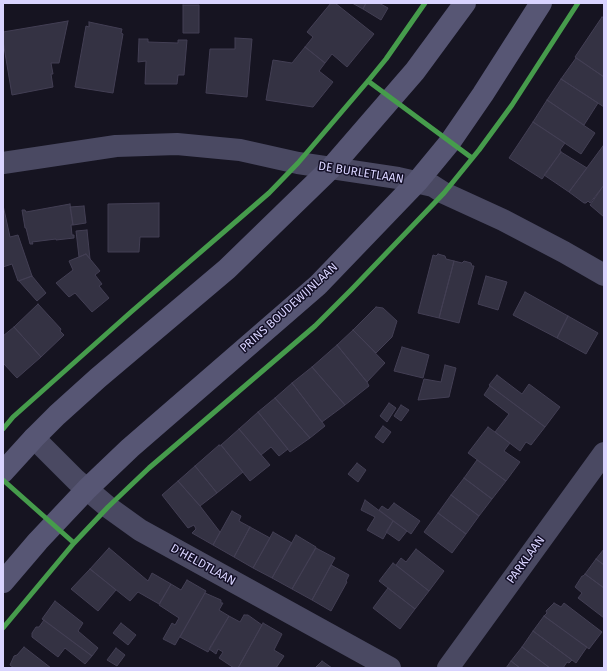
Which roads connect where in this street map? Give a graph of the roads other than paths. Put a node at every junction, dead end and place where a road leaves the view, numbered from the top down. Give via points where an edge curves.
1 (465, 3) edge
2 (541, 3) edge
3 (3, 163) edge
4 (331, 168) junction
5 (417, 182) junction
6 (604, 275) edge
7 (34, 438) junction
8 (604, 453) edge
9 (3, 472) edge
10 (87, 489) junction
11 (3, 582) edge
12 (390, 668) edge
13 (448, 668) edge

1 - 4 main road via 415,71
2 - 5 main road, PRINS BOUDEWIJNLAAN via 483,94
3 - 4 street, DE BURLETLAAN via 116,146 177,144 240,150
4 - 5 street, DE BURLETLAAN
4 - 7 main road via 227,270 98,378
5 - 6 street, DE BURLETLAAN via 433,186 503,220
5 - 10 main road, PRINS BOUDEWIJNLAAN via 318,285 130,448
7 - 9 main road
7 - 10 street, D'HELDTLAAN
8 - 13 street, PARKLAAN
10 - 11 main road, PRINS BOUDEWIJNLAAN
10 - 12 street, D'HELDTLAAN via 140,530

